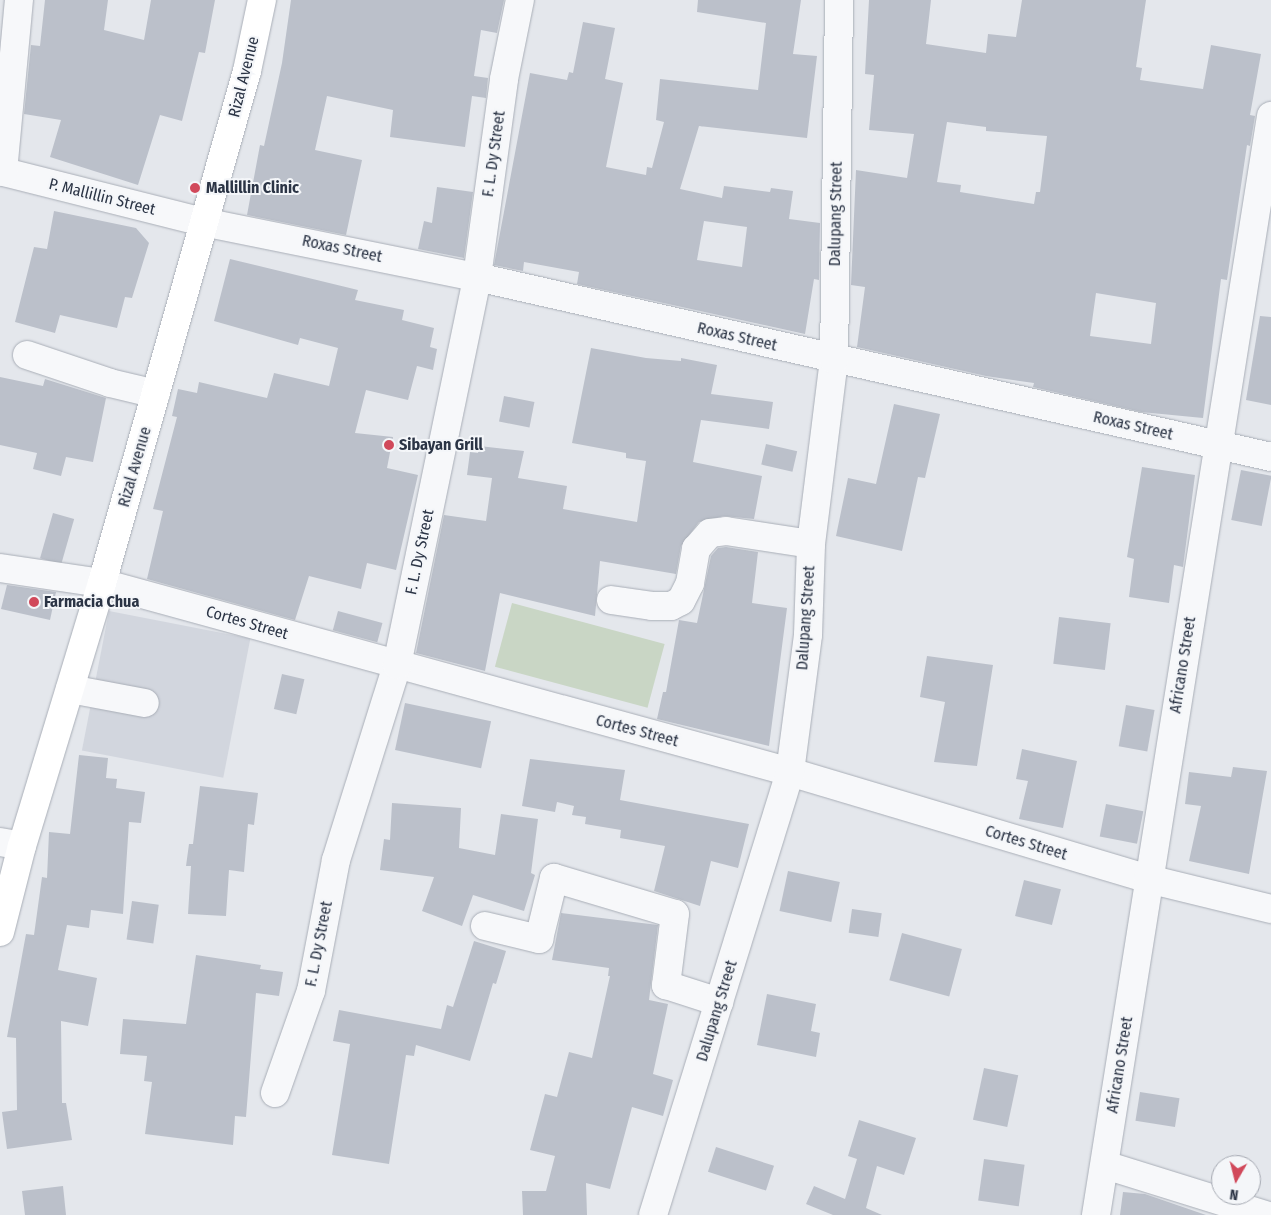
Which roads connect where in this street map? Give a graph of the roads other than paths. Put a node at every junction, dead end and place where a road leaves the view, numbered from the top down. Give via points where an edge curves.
1 (19, 0) edge
2 (262, 0) edge
3 (520, 0) edge
4 (839, 0) edge
5 (1271, 116) edge
6 (1, 172) edge
7 (1264, 215) edge
8 (203, 222) junction
9 (477, 277) junction
10 (27, 355) dead end
11 (834, 360) junction
12 (156, 394) junction
13 (1220, 446) junction
14 (1271, 458) edge
15 (811, 544) junction
16 (0, 568) edge
17 (102, 583) junction
18 (612, 600) dead end
19 (397, 665) junction
20 (70, 689) junction
21 (145, 703) dead end
22 (790, 772) junction
23 (11, 844) edge
24 (1148, 879) junction
25 (1271, 909) edge
26 (1, 920) edge
27 (485, 926) dead end
28 (719, 1002) junction
29 (275, 1093) dead end
30 (1105, 1165) junction
31 (653, 1215) edge
32 (1096, 1215) edge
33 (1266, 1215) edge

1 - 6 street
2 - 8 main road, Rizal Avenue via 248,71
3 - 9 street, F. L. Dy Street via 504,80
4 - 11 street, Dalupang Street
5 - 7 street, Africano Street
6 - 8 street, P. Mallillin Street
7 - 13 street, Africano Street
8 - 9 street, Roxas Street
8 - 12 main road, Rizal Avenue
9 - 11 street, Roxas Street
9 - 19 street, F. L. Dy Street
10 - 12 street via 110,383
11 - 13 street, Roxas Street
11 - 15 street, Dalupang Street
12 - 17 main road, Rizal Avenue
13 - 14 street, Roxas Street
13 - 24 street, Africano Street
15 - 18 street via 726,531 710,533 696,549 690,583 682,601 672,606 652,606
15 - 22 street, Dalupang Street via 808,635
16 - 17 street, Cortes Street
17 - 19 street, Cortes Street
17 - 20 main road, Rizal Avenue
19 - 22 street, Cortes Street
19 - 29 street, F. L. Dy Street via 336,860 311,991
20 - 21 street
20 - 23 main road, Rizal Avenue
22 - 24 street, Cortes Street
22 - 28 street, Dalupang Street
23 - 26 main road, Rizal Avenue
24 - 25 street, Cortes Street
24 - 30 street, Africano Street
27 - 28 street via 539,939 554,878 675,914 666,985
28 - 31 street, Dalupang Street
30 - 32 street, Africano Street
30 - 33 street

